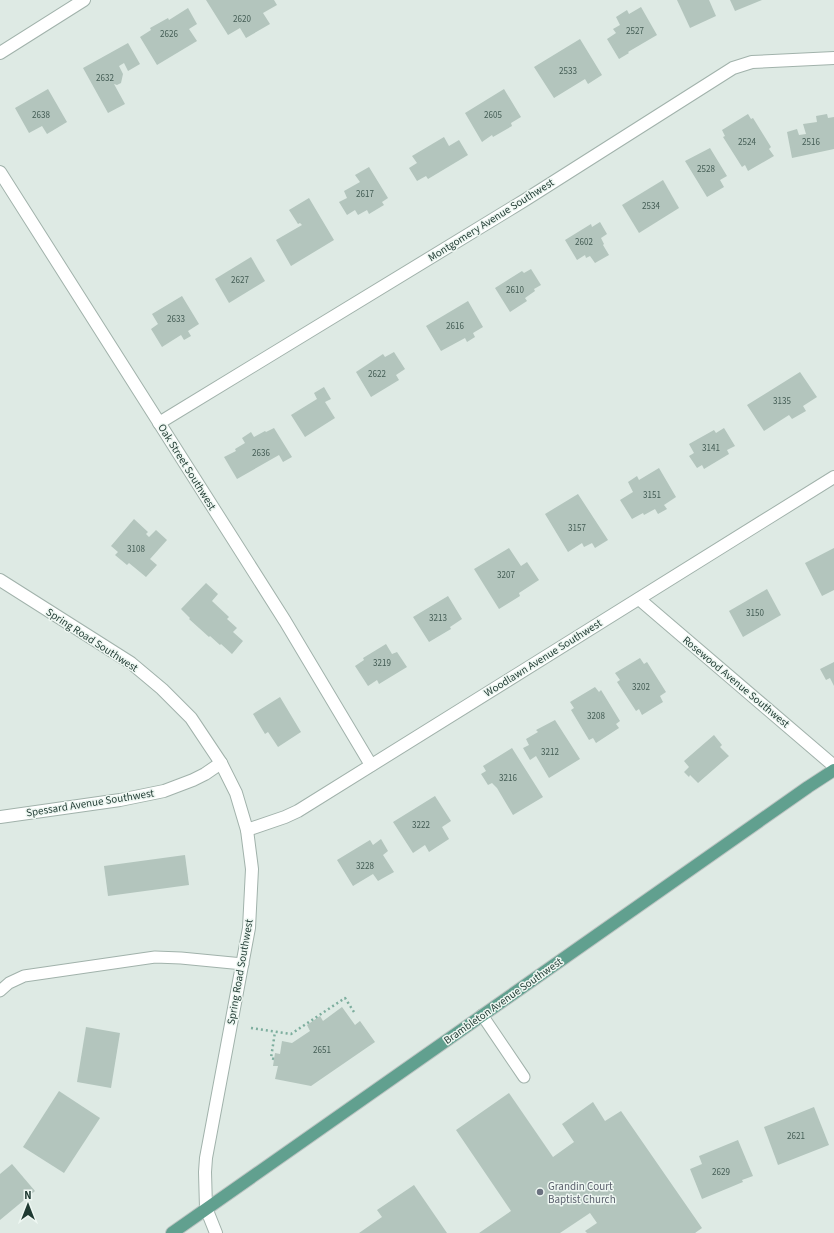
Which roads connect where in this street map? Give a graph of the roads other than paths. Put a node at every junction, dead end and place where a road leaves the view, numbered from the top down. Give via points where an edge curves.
1 (84, 0) edge
2 (0, 53) edge
3 (834, 58) edge
4 (0, 172) edge
5 (159, 424) junction
6 (834, 477) edge
7 (0, 580) edge
8 (639, 599) junction
9 (221, 763) junction
10 (371, 765) junction
11 (834, 766) edge
12 (834, 770) edge
13 (0, 817) edge
14 (247, 830) junction
15 (243, 964) junction
16 (0, 992) edge
17 (482, 1015) junction
18 (524, 1077) dead end
19 (206, 1208) junction
20 (172, 1233) edge
21 (216, 1233) edge

1 - 2 street
3 - 5 street, Montgomery Avenue Southwest via 752,62 734,68 525,200
4 - 5 street, Oak Street Southwest
5 - 10 street, Oak Street Southwest via 285,621
6 - 8 street, Woodlawn Avenue Southwest
7 - 9 street, Spring Road Southwest via 130,663 162,689 191,718
8 - 10 street, Woodlawn Avenue Southwest
8 - 11 street, Rosewood Avenue Southwest
9 - 13 street, Spessard Avenue Southwest via 194,780 164,791
9 - 14 street, Spring Road Southwest via 236,793
10 - 14 street, Woodlawn Avenue Southwest via 298,811
12 - 17 main road, Brambleton Avenue Southwest
14 - 15 street, Spring Road Southwest via 252,869 249,928
15 - 16 lane via 155,957 24,976 9,983
15 - 19 street, Spring Road Southwest via 206,1158
17 - 18 lane
17 - 19 main road, Brambleton Avenue Southwest
19 - 20 main road, Brambleton Avenue Southwest
19 - 21 street, Spring Road Southwest

